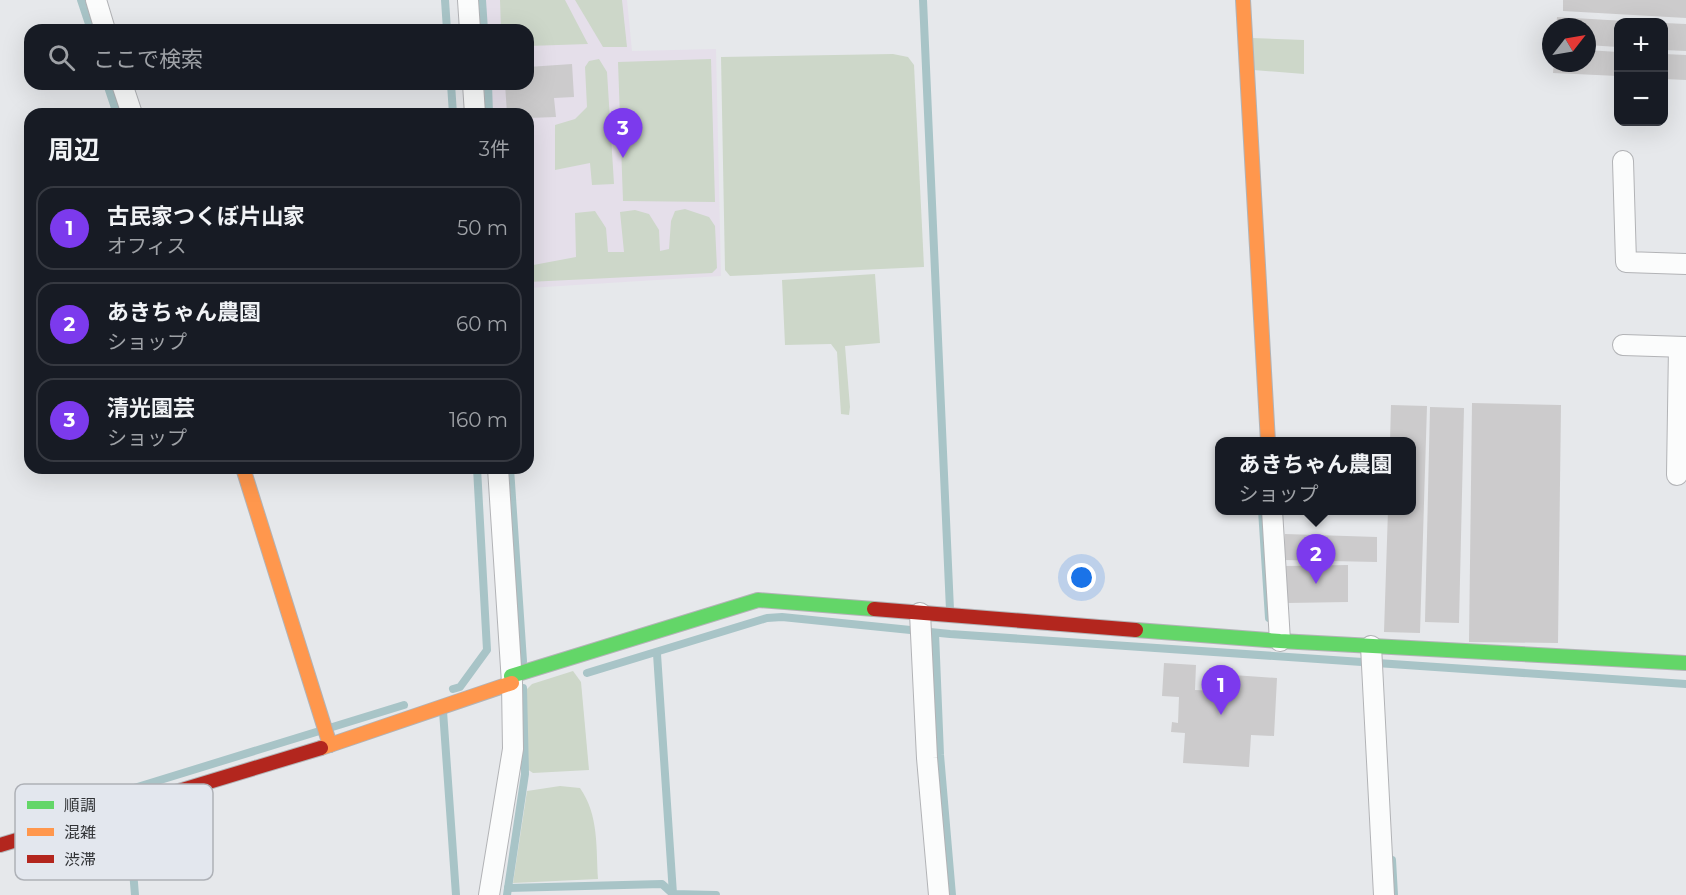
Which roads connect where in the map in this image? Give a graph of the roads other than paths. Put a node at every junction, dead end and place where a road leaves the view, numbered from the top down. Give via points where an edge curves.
1 (96, 0) edge
2 (468, 0) edge
3 (1243, 0) edge
4 (103, 24) edge
5 (470, 24) edge
6 (124, 90) edge
7 (473, 90) edge
8 (130, 108) edge
9 (475, 108) edge
10 (1623, 160) dead end
11 (1686, 264) edge
12 (1623, 345) dead end
13 (1683, 347) edge
14 (1269, 437) edge
15 (245, 474) edge
16 (498, 474) edge
17 (1677, 475) dead end
18 (1272, 515) edge
19 (920, 626) junction
20 (1280, 641) junction
21 (1372, 657) junction
22 (1686, 663) edge
23 (512, 680) junction
24 (329, 741) junction
25 (194, 784) edge
26 (15, 840) edge
27 (0, 845) edge
28 (489, 895) edge
29 (939, 895) edge
30 (1384, 895) edge

1 - 4 street
2 - 5 street
3 - 14 street
6 - 8 street
7 - 9 street
10 - 11 street via 1626,262
12 - 13 street
13 - 17 street
15 - 24 street
16 - 23 street
18 - 20 street
19 - 20 street via 941,615
19 - 23 street via 758,600
19 - 29 street
20 - 21 street
21 - 22 street
21 - 30 street
23 - 24 street via 433,710
23 - 28 street via 513,748
24 - 25 street
26 - 27 street

